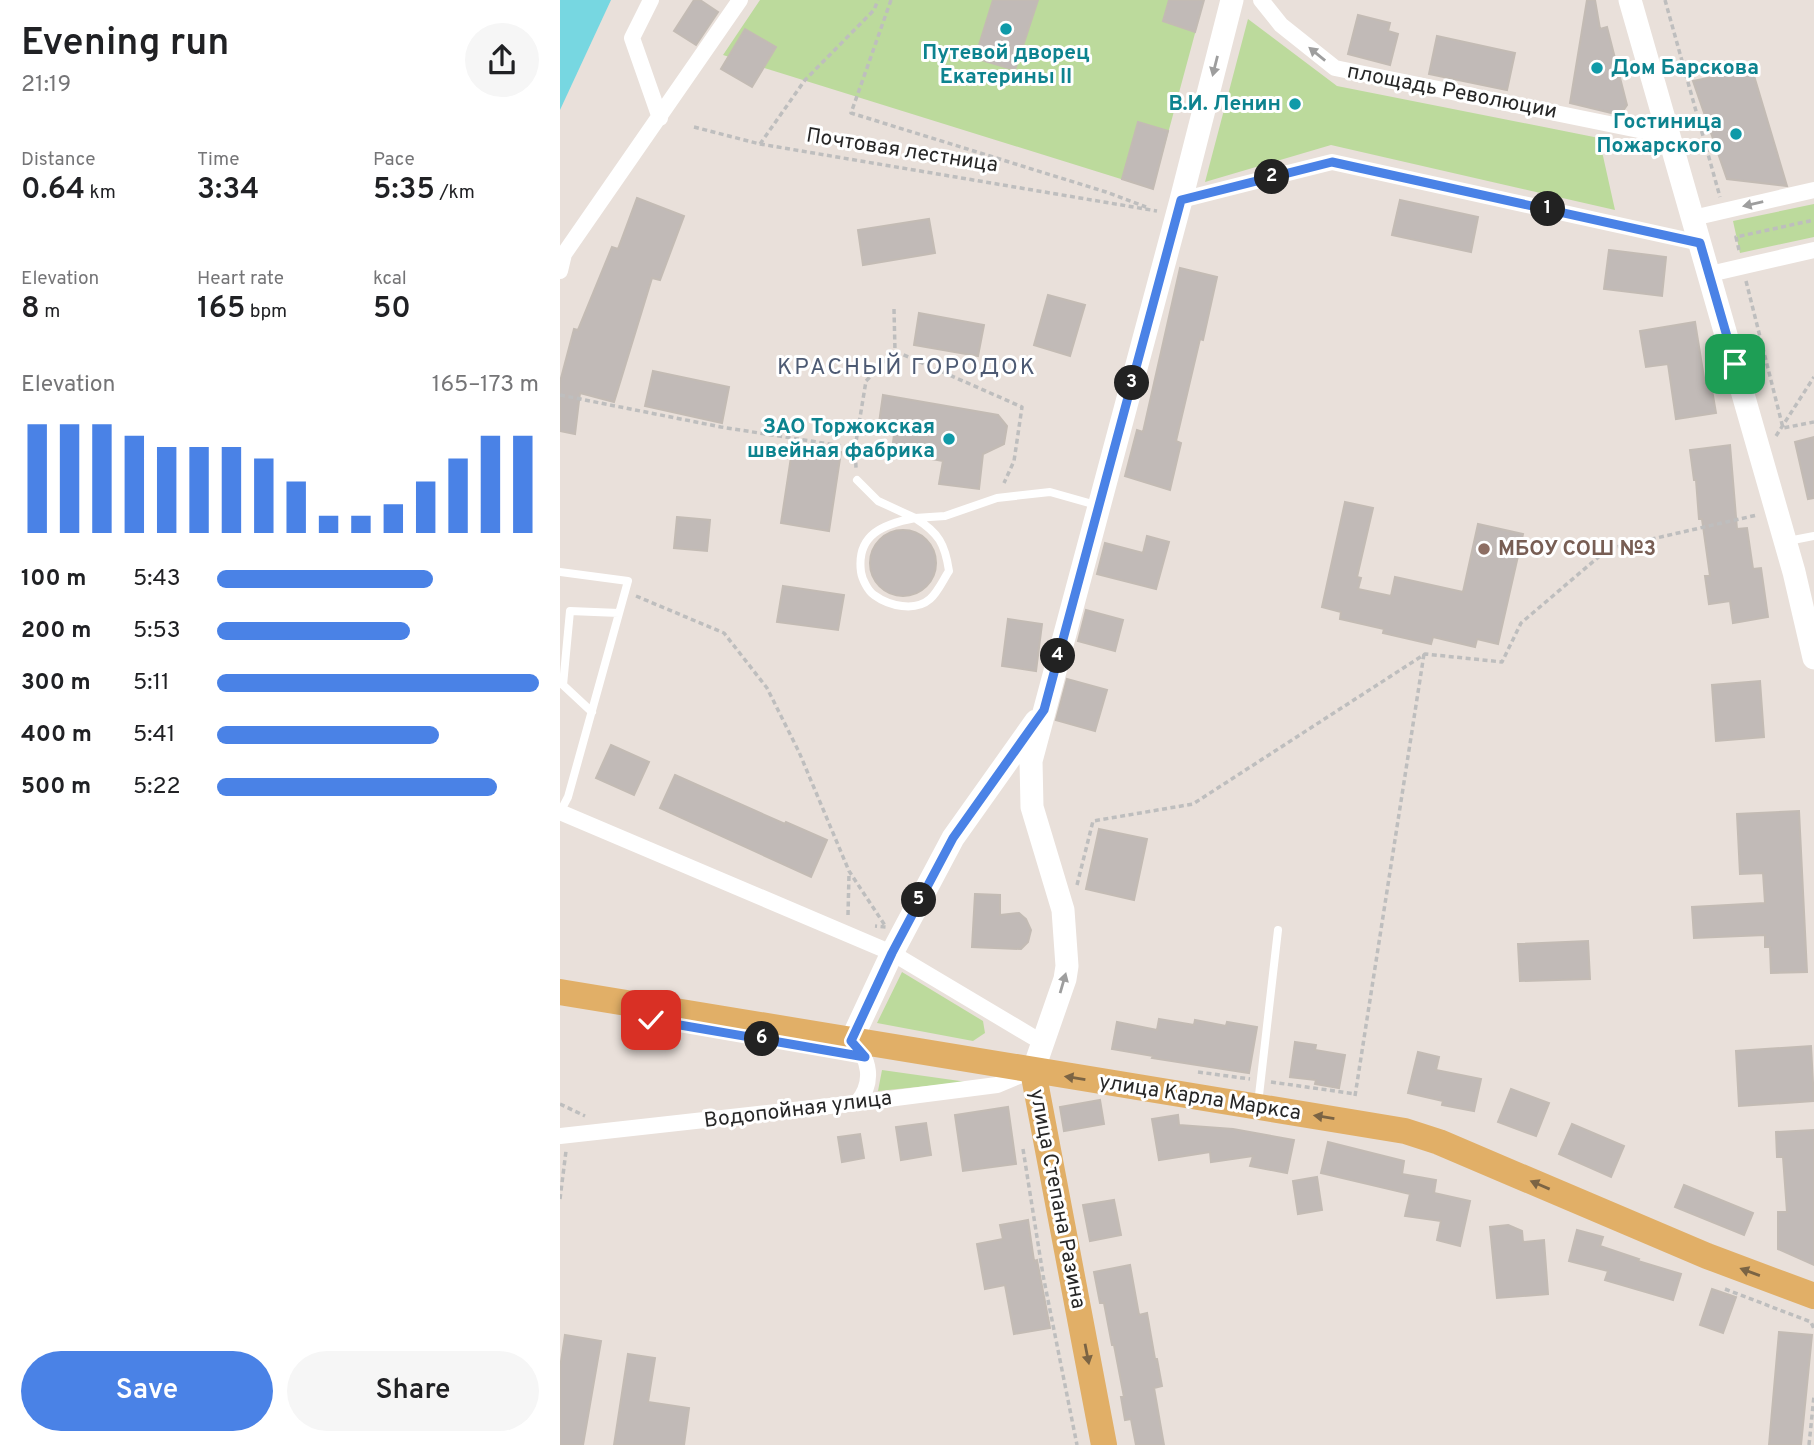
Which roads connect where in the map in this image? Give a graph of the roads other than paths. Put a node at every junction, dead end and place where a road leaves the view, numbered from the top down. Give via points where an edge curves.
1 (651, 0) edge
2 (740, 0) edge
3 (1232, 0) edge
4 (1261, 0) edge
5 (1630, 0) edge
6 (660, 118) junction
7 (1668, 136) junction
8 (1814, 190) edge
9 (1181, 200) junction
10 (1693, 218) junction
11 (1700, 243) junction
12 (1814, 250) edge
13 (562, 253) edge
14 (560, 271) edge
15 (1710, 274) junction
16 (857, 480) road end
17 (1099, 506) junction
18 (915, 518) junction
19 (1814, 536) edge
20 (1786, 541) junction
21 (560, 572) edge
22 (619, 613) junction
23 (1814, 657) edge
24 (1044, 710) junction
25 (592, 712) junction
26 (560, 812) edge
27 (1278, 930) dead end
28 (892, 953) junction
29 (560, 992) edge
30 (851, 1041) junction
31 (1044, 1043) junction
32 (1033, 1071) junction
33 (857, 1103) junction
34 (1258, 1107) junction
35 (564, 1136) edge
36 (1814, 1296) edge
37 (1104, 1445) edge

1 - 6 street via 632,37
2 - 6 street
3 -> 9 street, улица Степана Разина
7 -> 4 street, площадь Революции via 1335,68 1281,25
5 - 7 street
6 - 13 street
7 - 10 street
8 -> 10 street
9 - 11 street via 1332,162
9 - 17 street, улица Степана Разина
10 - 11 street
11 - 15 street
12 - 15 street
13 - 14 street
15 - 20 street
16 - 18 lane via 878,501
17 - 18 lane via 1050,492 997,498 945,516
17 - 24 street, улица Степана Разина
18 - 18 lane via 873,533 860,551 861,575 871,594 891,604 914,607 929,600 948,571 939,539
19 - 20 lane
20 - 23 street
21 - 22 lane via 628,581
22 - 25 lane
22 - 25 lane via 570,611 563,685
24 - 28 street, улица Степана Разина via 953,838
31 -> 24 street, улица Степана Разина via 1067,966 1063,910 1032,807 1031,761
25 - 26 lane
26 - 28 street
27 - 34 lane
28 - 30 street, улица Степана Разина
28 - 31 street
29 - 30 main road, улица Карла Маркса
30 - 32 main road, улица Карла Маркса
30 - 33 street via 865,1057 869,1071
31 - 32 street, улица Степана Разина
32 - 33 street, Водопойная улица via 997,1085
34 -> 32 main road, улица Карла Маркса
32 -> 37 main road, улица Степана Разина
33 - 35 street, Водопойная улица
36 -> 34 main road, улица Карла Маркса via 1417,1134

